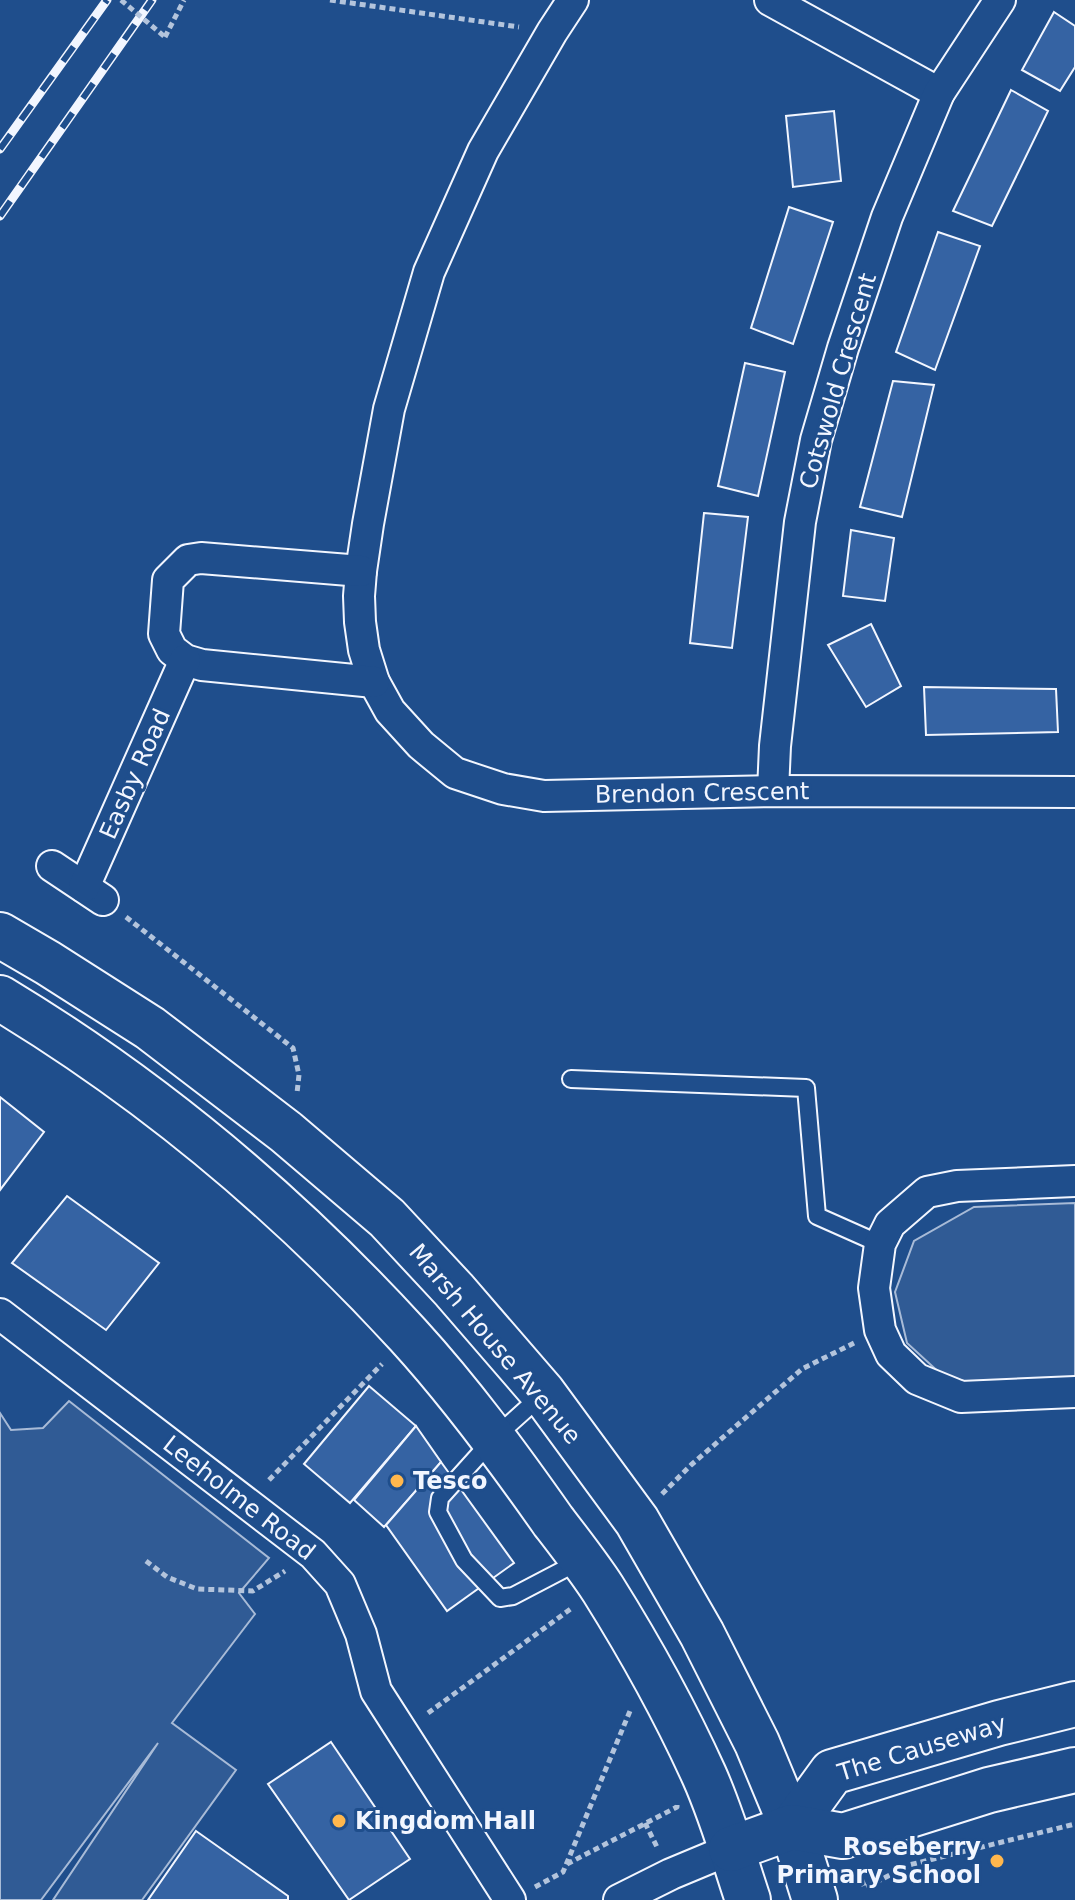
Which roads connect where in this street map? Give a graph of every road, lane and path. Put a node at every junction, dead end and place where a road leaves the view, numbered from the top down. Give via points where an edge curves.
1 (121, 0) edge
2 (184, 0) edge
3 (330, 0) edge
4 (573, 0) edge
5 (770, 0) edge
6 (1000, 0) edge
7 (552, 32) junction
8 (939, 93) junction
9 (361, 571) junction
10 (185, 660) junction
11 (374, 682) junction
12 (773, 791) junction
13 (1075, 792) edge
14 (52, 866) dead end
15 (94, 893) junction
16 (0, 935) edge
17 (0, 998) edge
18 (571, 1079) dead end
19 (286, 1132) junction
20 (250, 1181) junction
21 (1075, 1181) edge
22 (880, 1244) junction
23 (0, 1314) edge
24 (880, 1330) junction
25 (409, 1337) junction
26 (1075, 1392) edge
27 (543, 1393) junction
28 (494, 1438) junction
29 (248, 1502) junction
30 (637, 1521) junction
31 (313, 1554) junction
32 (146, 1561) dead end
33 (591, 1574) junction
34 (652, 1672) junction
35 (1075, 1704) edge
36 (402, 1732) junction
37 (1075, 1770) edge
38 (705, 1776) junction
39 (1075, 1824) edge
40 (792, 1827) junction
41 (843, 1836) junction
42 (731, 1849) junction
43 (566, 1865) junction
44 (510, 1900) edge
45 (619, 1900) edge
46 (748, 1900) edge
47 (815, 1900) edge

1 - 2 path, bridge via 165,37
3 - 7 path
4 - 7 street, Brendon Crescent
5 - 8 street
6 - 8 street, Cotswold Crescent
7 - 9 street, Brendon Crescent via 483,151 429,272 389,409
8 - 12 street, Cotswold Crescent via 887,217 816,440 800,522
9 - 10 street via 188,560 168,580 164,634
9 - 11 street, Brendon Crescent via 360,622
10 - 11 street
10 - 15 street, Easby Road
11 - 12 street, Brendon Crescent via 390,711 421,745 455,773 503,789 544,796
12 - 13 street, Brendon Crescent
14 - 15 street
15 - 19 path via 293,1048 299,1075
16 - 19 street, Marsh House Avenue via 150,1028
17 - 20 street via 143,1095
18 - 22 lane via 806,1088 817,1216
19 - 20 street
19 - 27 street, Marsh House Avenue via 387,1218
20 - 25 street
21 - 22 street via 927,1192 890,1224
22 - 24 street via 874,1288
23 - 29 street, Leeholme Road
24 - 26 street via 891,1354 917,1379 961,1397
24 - 30 path via 802,1369 691,1465
25 - 28 street
25 - 29 path
27 - 28 lane
27 - 30 street, Marsh House Avenue
28 - 33 street
28 - 33 lane via 440,1498 438,1512 464,1560 500,1598
29 - 31 street, Leeholme Road
30 - 40 street, Marsh House Avenue via 702,1634
31 - 32 path via 253,1591 197,1589
31 - 36 street, Leeholme Road via 340,1584 376,1691
33 - 34 street
33 - 36 path
34 - 38 street
34 - 43 path
35 - 40 street, The Causeway via 832,1772
36 - 44 street, Leeholme Road
37 - 41 street via 989,1790
38 - 42 street
38 - 43 path via 680,1792 677,1807
39 - 41 path via 909,1865 865,1888
40 - 41 street
40 - 42 street
40 - 47 street, Marsh House Avenue
42 - 45 street
42 - 46 street
43 - 44 path via 563,1872

